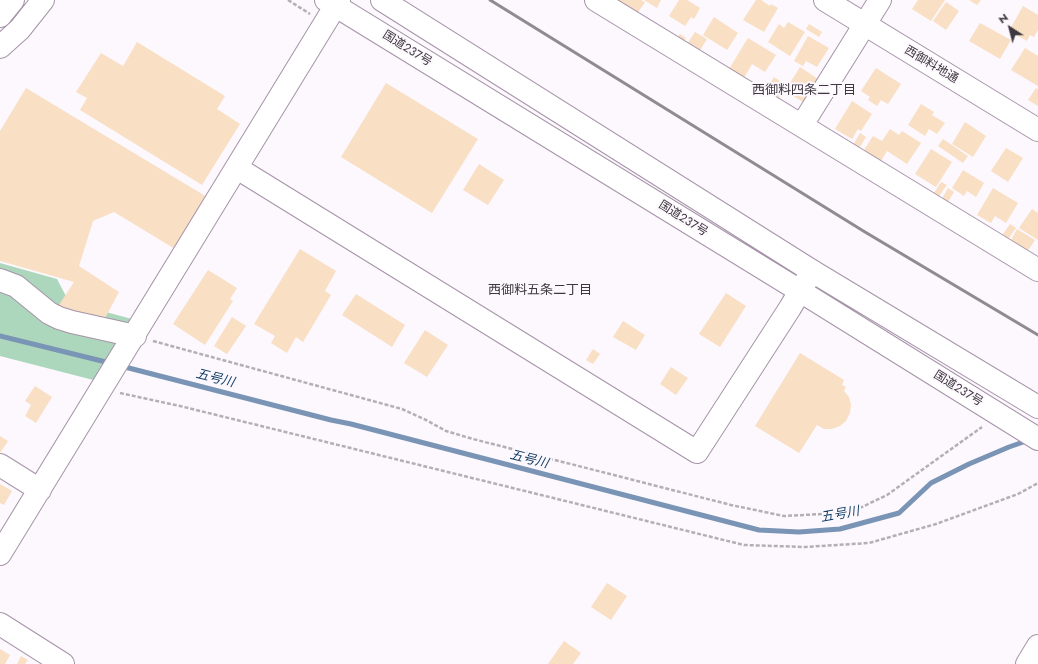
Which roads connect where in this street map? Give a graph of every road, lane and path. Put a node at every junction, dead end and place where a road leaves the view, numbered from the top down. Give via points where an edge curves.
1 (13, 0) edge
2 (43, 0) edge
3 (382, 0) edge
4 (596, 0) edge
5 (825, 0) edge
6 (880, 0) edge
7 (334, 2) edge
8 (0, 16) edge
9 (865, 24) junction
10 (0, 47) edge
11 (802, 126) junction
12 (1038, 130) edge
13 (237, 168) junction
14 (1038, 270) edge
15 (812, 271) junction
16 (0, 280) edge
17 (800, 291) junction
18 (132, 340) junction
19 (105, 384) junction
20 (1038, 407) edge
21 (982, 426) dead end
22 (1038, 439) edge
23 (0, 465) edge
24 (1038, 483) edge
25 (40, 490) junction
26 (0, 554) edge
27 (0, 624) edge
28 (1038, 646) edge
29 (63, 664) edge
30 (1027, 664) edge

1 - 8 main road
2 - 10 main road via 20,29
3 - 15 main road, 国道237号
4 - 11 main road
5 - 9 main road, 西御料地通
6 - 9 main road
7 - 13 main road
7 - 17 main road, 国道237号
9 - 11 main road
9 - 12 main road, 西御料地通
11 - 14 main road
13 - 17 main road via 697,452
13 - 18 main road
15 - 17 main road
15 - 20 main road, 国道237号
16 - 18 main road via 16,286 59,318
17 - 22 main road, 国道237号
18 - 19 main road
18 - 21 path via 402,409 446,431 473,439 731,505 784,516 842,512 881,498
19 - 24 path via 196,410 744,545 805,547 869,543 936,524 1018,494
19 - 25 main road
23 - 25 main road
25 - 26 main road
27 - 29 main road
28 - 30 main road

